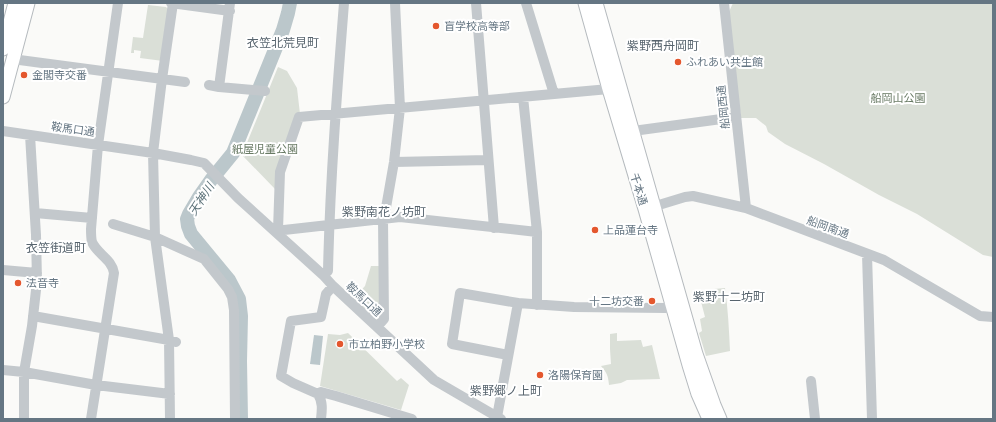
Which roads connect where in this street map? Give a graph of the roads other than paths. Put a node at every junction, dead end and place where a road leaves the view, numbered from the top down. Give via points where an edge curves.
1 (15, 3) edge
2 (28, 3) edge
3 (118, 3) edge
4 (172, 3) edge
5 (344, 3) edge
6 (395, 3) edge
7 (476, 3) edge
8 (526, 3) edge
9 (585, 3) edge
10 (596, 3) edge
11 (724, 3) edge
12 (230, 7) edge
13 (6, 21) edge
14 (3, 49) edge
15 (12, 59) junction
16 (108, 72) junction
17 (162, 79) junction
18 (185, 82) dead end
19 (209, 85) dead end
20 (614, 86) junction
21 (219, 87) junction
22 (261, 91) dead end
23 (554, 94) junction
24 (3, 96) edge
25 (523, 97) junction
26 (484, 100) junction
27 (400, 108) junction
28 (336, 114) junction
29 (736, 117) junction
30 (633, 131) junction
31 (3, 132) edge
32 (30, 136) junction
33 (98, 145) junction
34 (153, 153) junction
35 (488, 160) junction
36 (394, 162) junction
37 (649, 208) junction
38 (746, 208) junction
39 (34, 213) junction
40 (92, 218) junction
41 (384, 219) junction
42 (113, 224) dead end
43 (329, 225) junction
44 (494, 228) junction
45 (276, 230) junction
46 (537, 232) junction
47 (155, 237) junction
48 (867, 254) junction
49 (3, 270) edge
50 (37, 273) junction
51 (323, 275) junction
52 (333, 286) junction
53 (518, 303) junction
54 (536, 305) junction
55 (677, 306) junction
56 (33, 316) junction
57 (993, 317) edge
58 (377, 327) junction
59 (105, 329) junction
60 (172, 341) junction
61 (508, 354) junction
62 (3, 370) edge
63 (24, 372) junction
64 (811, 382) dead end
65 (96, 385) junction
66 (170, 394) junction
67 (318, 394) junction
68 (499, 418) edge
69 (24, 419) edge
70 (92, 419) edge
71 (170, 419) edge
72 (235, 419) edge
73 (321, 419) edge
74 (412, 419) edge
75 (709, 419) edge
76 (720, 419) edge
77 (814, 419) edge
78 (872, 419) edge

1 - 13 main road
2 - 15 main road
3 - 16 street
4 - 12 street
4 - 17 street
5 - 28 street
6 - 27 street
7 - 26 street
8 - 23 street
9 - 20 main road, 千本通
10 - 20 main road, 千本通
11 - 29 street, 船岡西通
12 - 21 street
13 - 14 main road
15 - 16 street
15 - 24 main road
16 - 17 street
16 - 33 street
17 - 18 street
17 - 34 street
19 - 21 street
20 - 23 street
20 - 30 main road, 千本通
20 - 37 main road, 千本通
21 - 22 street
23 - 25 street
25 - 26 street
25 - 46 street
26 - 27 street
26 - 35 street
27 - 28 street
27 - 36 street
28 - 43 street
28 - 45 street via 298,117 280,172
29 - 30 street
29 - 38 street, 船岡西通
30 - 37 main road, 千本通
31 - 32 street, 鞍馬口通
32 - 33 street, 鞍馬口通
32 - 39 street
33 - 34 street, 鞍馬口通
33 - 40 street
34 - 45 street, 鞍馬口通 via 204,164 238,198
34 - 47 street
35 - 36 street
35 - 44 street
36 - 41 street
37 - 38 street, 船岡南通 via 693,196
37 - 55 main road, 千本通
38 - 48 street, 船岡南通
39 - 40 street
39 - 50 street
40 - 59 street via 92,242 111,264 114,273
41 - 43 street
41 - 44 street via 404,217
41 - 58 street via 384,319
42 - 47 street
43 - 45 street
43 - 51 street via 328,271
44 - 46 street
45 - 51 street, 鞍馬口通
46 - 54 street
47 - 60 street
47 - 72 street via 204,259 232,297
48 - 57 street, 船岡南通 via 884,260 980,316
48 - 78 street
49 - 50 street
50 - 56 street
51 - 52 street, 鞍馬口通
52 - 58 street, 鞍馬口通
52 - 67 street via 326,294 321,317 292,321 281,376
53 - 54 street
53 - 61 street
53 - 61 street via 460,293 452,344
54 - 55 street via 613,308
55 - 75 main road, 千本通 via 698,394
55 - 76 main road, 千本通
56 - 59 street
56 - 63 street
58 - 68 street, 鞍馬口通 via 434,380
59 - 60 street
59 - 65 street
60 - 66 street
61 - 68 street
62 - 63 street
63 - 65 street
63 - 69 street
64 - 77 street
65 - 66 street
65 - 70 street
66 - 71 street
67 - 73 street via 321,399
67 - 74 street via 322,392

